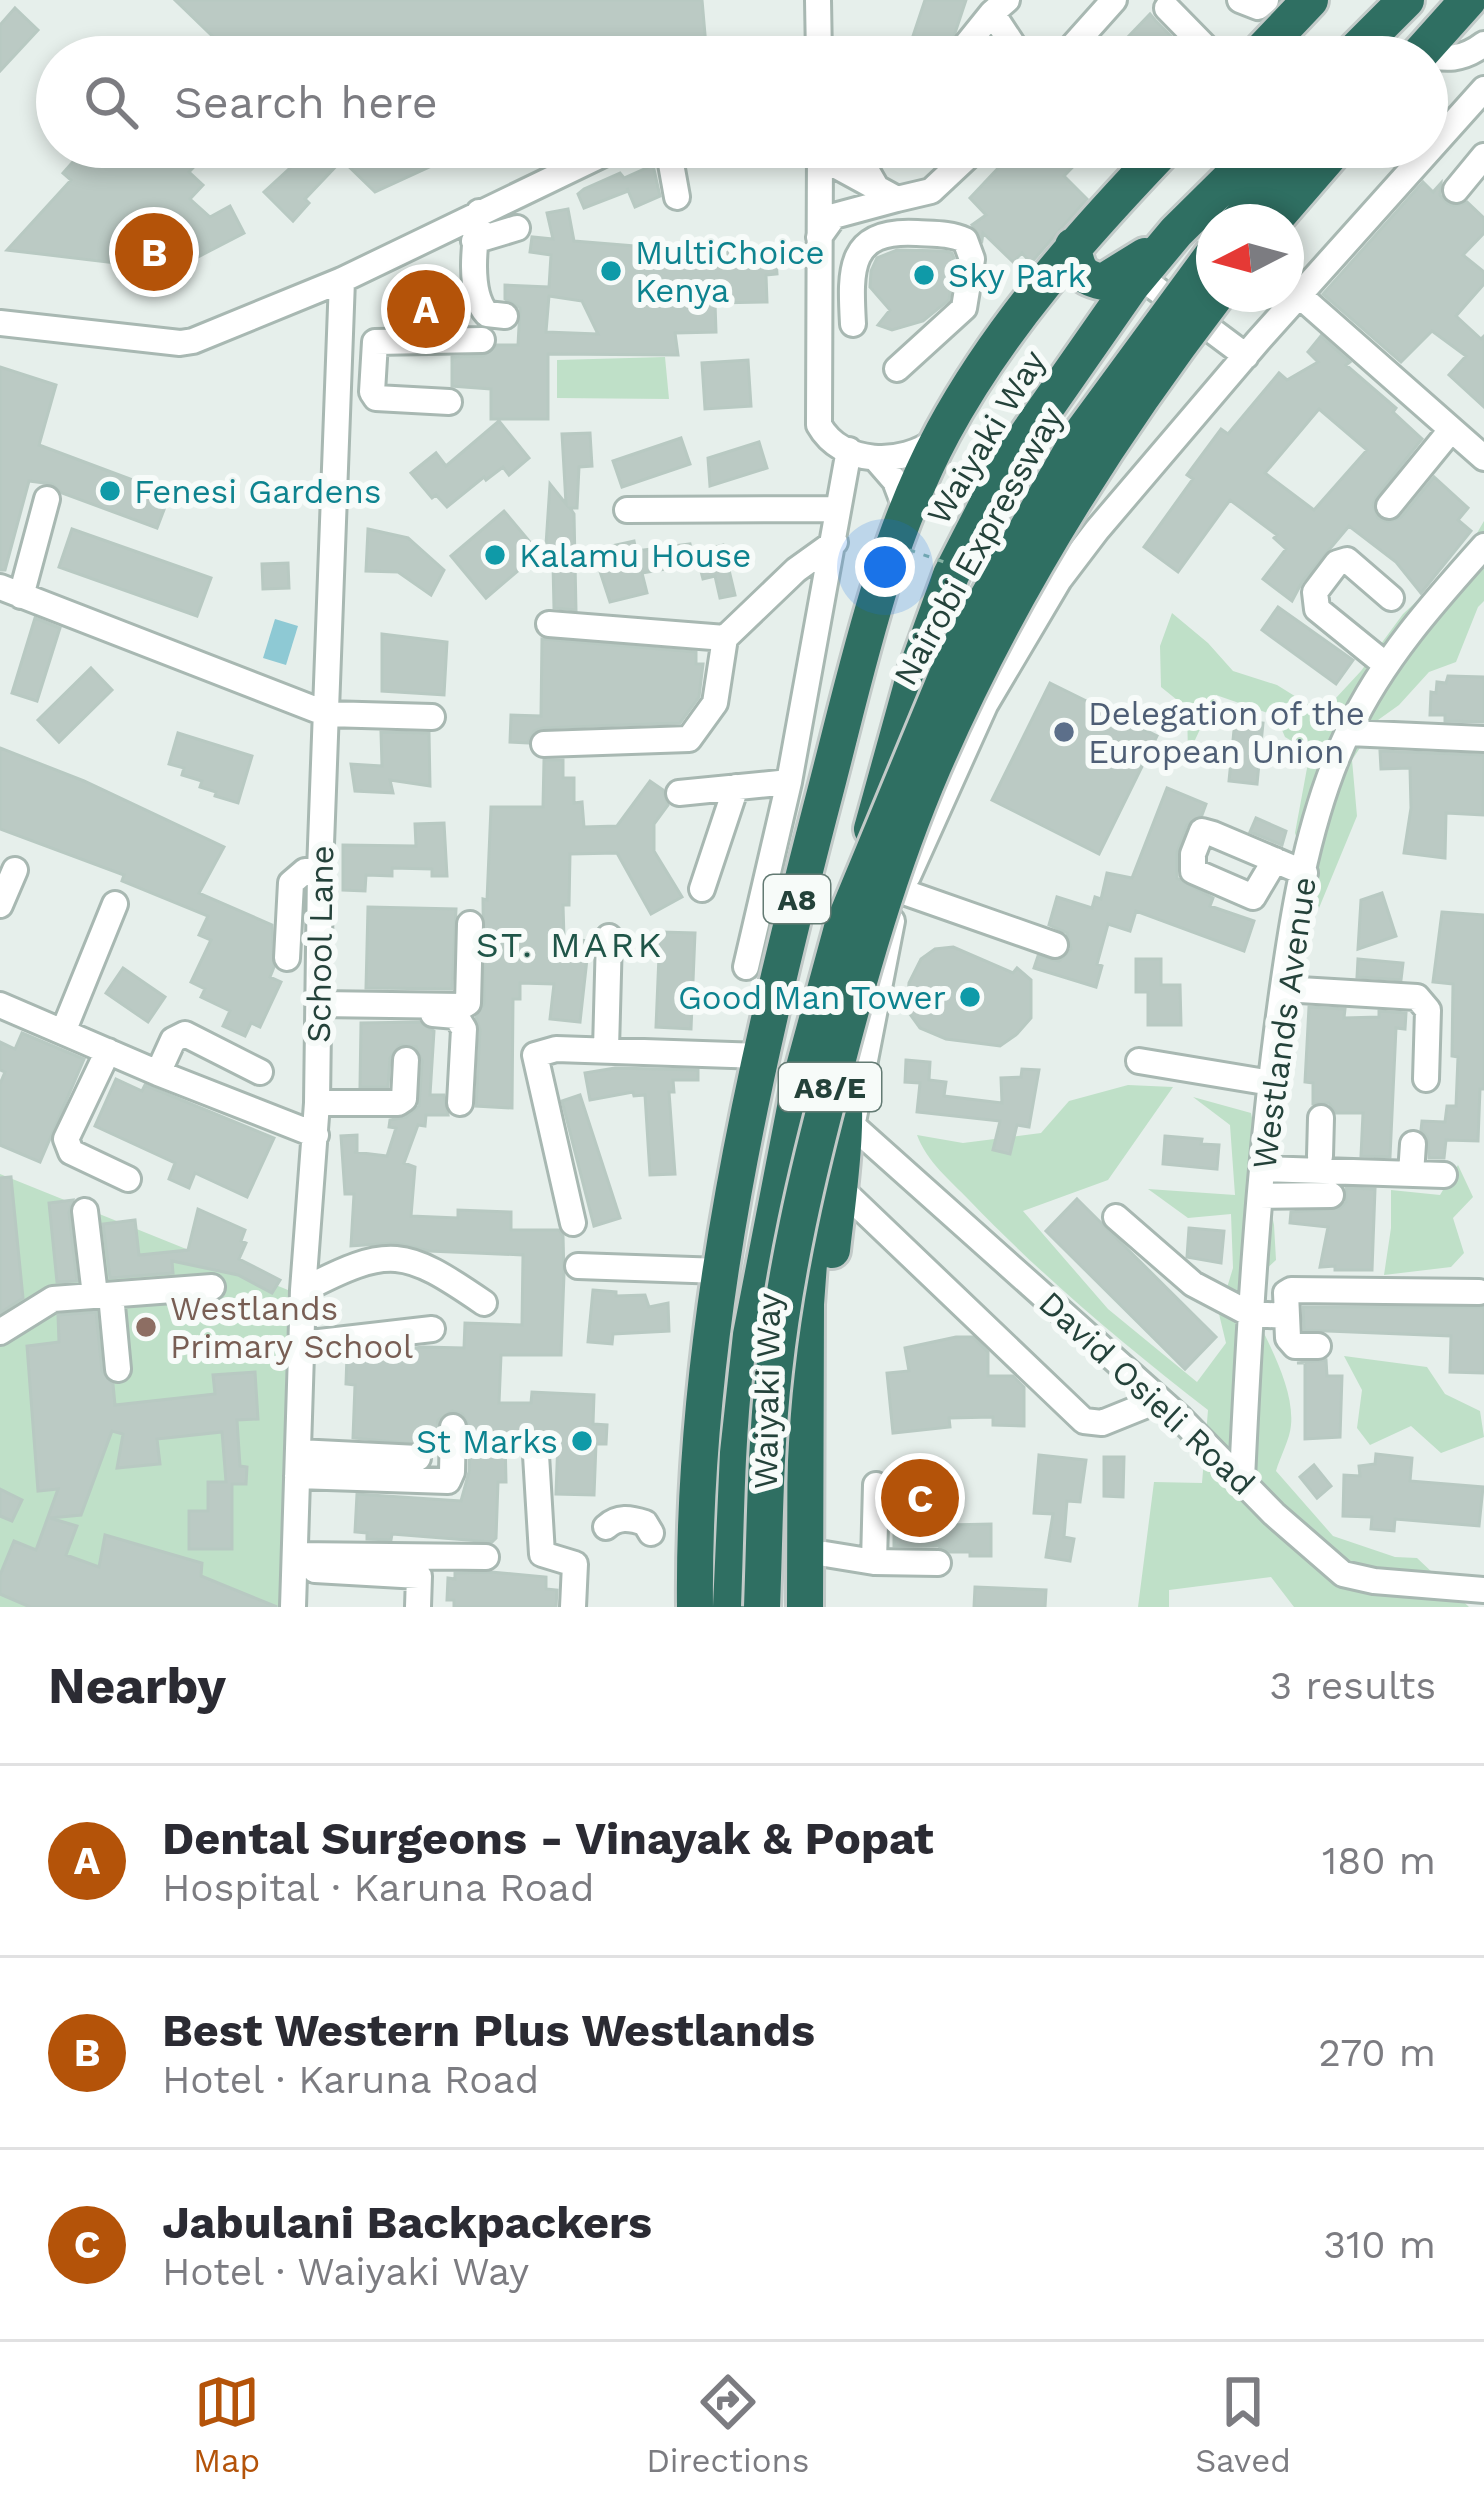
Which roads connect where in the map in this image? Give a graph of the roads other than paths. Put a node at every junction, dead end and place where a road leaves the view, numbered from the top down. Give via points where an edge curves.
1 (1114, 0) edge
2 (1240, 0) edge
3 (1266, 0) edge
4 (1310, 0) edge
5 (1406, 0) edge
6 (1435, 0) edge
7 (1468, 0) edge
8 (818, 3) edge
9 (1000, 7) edge
10 (1167, 8) dead end
11 (809, 36) edge
12 (819, 36) edge
13 (974, 36) edge
14 (1012, 36) edge
15 (1082, 36) edge
16 (1194, 36) edge
17 (1276, 36) edge
18 (1370, 36) edge
19 (1402, 36) edge
20 (1436, 36) edge
21 (1484, 44) edge
22 (1448, 59) edge
23 (1481, 99) edge
24 (1448, 135) edge
25 (1484, 156) edge
26 (573, 168) edge
27 (671, 168) edge
28 (820, 168) edge
29 (847, 168) edge
30 (871, 168) edge
31 (958, 168) edge
32 (1146, 168) edge
33 (1241, 168) edge
34 (1286, 168) edge
35 (1319, 168) edge
36 (1418, 168) edge
37 (1456, 190) dead end
38 (893, 195) junction
39 (676, 197) dead end
40 (1254, 204) edge
41 (1288, 204) edge
42 (479, 212) junction
43 (517, 228) dead end
44 (901, 232) junction
45 (1176, 232) junction
46 (819, 237) junction
47 (474, 242) junction
48 (1073, 246) junction
49 (1139, 276) junction
50 (342, 280) junction
51 (1304, 292) edge
52 (1304, 300) edge
53 (1196, 304) edge
54 (1196, 306) edge
55 (1196, 307) edge
56 (1204, 312) edge
57 (1286, 312) edge
58 (506, 316) dead end
59 (0, 323) edge
60 (853, 323) dead end
61 (482, 340) dead end
62 (1246, 356) junction
63 (338, 369) junction
64 (372, 369) junction
65 (897, 369) dead end
66 (449, 402) dead end
67 (1451, 430) junction
68 (942, 434) junction
69 (849, 451) junction
70 (874, 458) junction
71 (1484, 458) edge
72 (47, 499) dead end
73 (1390, 506) dead end
74 (838, 509) junction
75 (627, 510) dead end
76 (894, 531) junction
77 (835, 542) junction
78 (1484, 546) edge
79 (965, 575) junction
80 (10, 591) edge
81 (1391, 598) dead end
82 (872, 618) junction
83 (549, 623) dead end
84 (725, 638) junction
85 (919, 663) junction
86 (1386, 665) junction
87 (327, 714) junction
88 (432, 717) dead end
89 (1348, 733) junction
90 (1484, 739) edge
91 (544, 744) dead end
92 (788, 782) junction
93 (736, 787) junction
94 (679, 793) dead end
95 (1275, 860) dead end
96 (15, 870) dead end
97 (320, 871) junction
98 (1305, 873) junction
99 (702, 889) dead end
100 (901, 891) junction
101 (116, 904) dead end
102 (0, 905) edge
103 (892, 919) junction
104 (470, 924) dead end
105 (608, 938) dead end
106 (1055, 945) dead end
107 (843, 956) junction
108 (287, 958) dead end
109 (746, 968) dead end
110 (1282, 989) junction
111 (0, 1005) edge
112 (319, 1008) junction
113 (62, 1032) junction
114 (606, 1049) junction
115 (825, 1050) junction
116 (108, 1051) junction
117 (761, 1056) junction
118 (406, 1060) dead end
119 (1139, 1061) dead end
120 (260, 1072) dead end
121 (158, 1073) junction
122 (1426, 1079) dead end
123 (1270, 1083) junction
124 (317, 1103) junction
125 (460, 1103) dead end
126 (1322, 1118) dead end
127 (848, 1121) junction
128 (316, 1135) junction
129 (1413, 1144) dead end
130 (1320, 1156) junction
131 (1347, 1157) dead end
132 (1262, 1169) junction
133 (1288, 1170) junction
134 (1411, 1174) junction
135 (1444, 1175) dead end
136 (128, 1179) dead end
137 (838, 1186) junction
138 (1260, 1196) junction
139 (1331, 1196) dead end
140 (85, 1211) dead end
141 (1116, 1217) dead end
142 (572, 1223) dead end
143 (578, 1266) dead end
144 (721, 1271) junction
145 (212, 1287) dead end
146 (303, 1290) junction
147 (1479, 1292) dead end
148 (103, 1295) junction
149 (484, 1304) dead end
150 (1250, 1314) junction
151 (1287, 1316) junction
152 (432, 1329) dead end
153 (0, 1332) edge
154 (302, 1344) junction
155 (1318, 1346) dead end
156 (118, 1369) dead end
157 (1159, 1400) junction
158 (453, 1427) dead end
159 (536, 1455) dead end
160 (418, 1458) dead end
161 (298, 1464) junction
162 (1242, 1478) junction
163 (876, 1485) dead end
164 (606, 1527) dead end
165 (651, 1533) dead end
166 (825, 1554) junction
167 (486, 1557) dead end
168 (294, 1562) junction
169 (874, 1562) junction
170 (938, 1563) dead end
171 (1484, 1590) edge
172 (1443, 1597) edge
173 (293, 1607) edge
174 (418, 1607) edge
175 (573, 1607) edge
176 (695, 1607) edge
177 (731, 1607) edge
178 (762, 1607) edge
179 (805, 1607) edge
180 (825, 1607) edge

1 - 15 street
2 - 3 street via 1258,7
4 - 17 highway
5 - 18 highway
6 - 19 highway
7 - 20 highway
8 - 11 street
8 - 12 street
9 - 13 street
9 - 14 street
10 - 16 street
21 - 22 street
23 - 24 street
25 - 37 street
26 - 42 street
27 - 39 street
28 - 46 street
29 - 38 street
30 - 38 street
31 - 38 street via 931,191
32 - 48 highway, Waiyaki Way / A8
33 - 45 highway, Waiyaki Way / A8
34 - 40 highway
35 - 41 highway
36 - 51 street
38 - 44 street
38 - 46 street via 834,216
42 - 47 street
42 - 50 street
43 - 47 street
44 - 60 street via 876,237 859,253 851,271
44 - 65 street via 955,236 972,259 958,317
45 - 48 highway via 1103,282 1077,270
45 - 49 highway, Waiyaki Way / A8
46 - 69 street via 819,424
47 - 58 street via 482,310
48 - 68 highway, Waiyaki Way / A8
49 - 53 street
49 - 79 highway, Waiyaki Way / A8 via 1011,458
50 - 59 street via 179,343
50 - 63 street, School Lane
52 - 67 street
54 - 177 highway, Nairobi Expressway / A8/E, bridge via 1082,433 957,651 842,928 800,1082 751,1334
55 - 178 highway, Nairobi Expressway / A8/E, bridge via 1017,598 933,767 891,878 799,1208 774,1372
56 - 62 street
57 - 62 street
61 - 64 street via 380,340
62 - 100 street via 1059,580 986,702
63 - 64 street
63 - 87 street, School Lane
64 - 66 street via 376,398
67 - 71 street
67 - 73 street
68 - 70 street via 916,455
68 - 76 highway, Waiyaki Way / A8
69 - 70 street
69 - 74 street
70 - 76 street via 895,481
72 - 80 street
74 - 75 street
74 - 77 street
76 - 79 highway via 911,566 932,577
76 - 82 highway, Waiyaki Way / A8
77 - 84 street
77 - 92 street
78 - 86 street, Westlands Avenue
79 - 85 highway, Waiyaki Way / A8
80 - 87 street
81 - 86 street via 1347,560 1315,592 1317,609
82 - 85 highway via 888,602 900,603 911,614
82 - 117 highway, Waiyaki Way / A8
83 - 84 street
84 - 91 street via 715,703 689,739
85 - 107 highway, Waiyaki Way / A8
86 - 89 street, Westlands Avenue
87 - 88 street
87 - 97 street, School Lane
89 - 90 street
89 - 98 street, Westlands Avenue
92 - 93 street
92 - 109 street
93 - 94 street
93 - 99 street
95 - 98 street
96 - 102 street
97 - 108 street via 291,883
97 - 112 street, School Lane
98 - 110 street, Westlands Avenue
100 - 103 street
100 - 106 street
101 - 113 street
103 - 107 street
103 - 127 street
104 - 112 street via 463,1006
105 - 114 street
107 - 115 highway, Waiyaki Way / A8
110 - 122 street via 1417,998 1427,1010
110 - 123 street, Westlands Avenue
111 - 113 street
112 - 124 street, School Lane
112 - 125 street via 456,1016 464,1029
113 - 116 street
114 - 117 street
114 - 142 street via 535,1055
115 - 127 highway via 841,1074
115 - 179 highway, Waiyaki Way / A8 via 806,1304
116 - 121 street
116 - 136 street via 67,1139 71,1152
117 - 144 highway, Waiyaki Way / A8
118 - 124 street via 398,1103
119 - 123 street
120 - 121 street via 185,1034 173,1040
121 - 128 street
123 - 132 street, Westlands Avenue
124 - 128 street, School Lane
126 - 130 street
127 - 137 highway
127 - 157 street, David Osieli Road
128 - 146 street, School Lane
129 - 134 street
130 - 131 street
130 - 133 street via 1299,1157
132 - 133 street
132 - 138 street, Westlands Avenue
133 - 134 street
134 - 135 street
137 - 157 street via 1084,1421 1102,1423
137 - 166 highway via 826,1318
138 - 139 street
138 - 150 street, Westlands Avenue
140 - 148 street
141 - 150 street via 1193,1284
143 - 144 street
144 - 176 highway, Waiyaki Way / A8 via 698,1465
145 - 148 street
146 - 149 street via 358,1262 390,1257 438,1272
146 - 154 street, School Lane
147 - 151 street via 1292,1290
148 - 153 street via 53,1299
148 - 156 street
150 - 151 street
150 - 162 street, Westlands Avenue
151 - 155 street via 1295,1346
152 - 154 street
154 - 161 street, School Lane
157 - 162 street, David Osieli Road
158 - 161 street via 448,1481
159 - 175 street via 542,1555 575,1564
160 - 161 street
161 - 168 street, School Lane
162 - 172 street, David Osieli Road via 1343,1574
163 - 169 street
164 - 165 street via 631,1518
166 - 169 street
166 - 180 highway
167 - 168 street
168 - 173 street, School Lane
168 - 174 street via 419,1576
169 - 170 street
171 - 172 street, David Osieli Road

